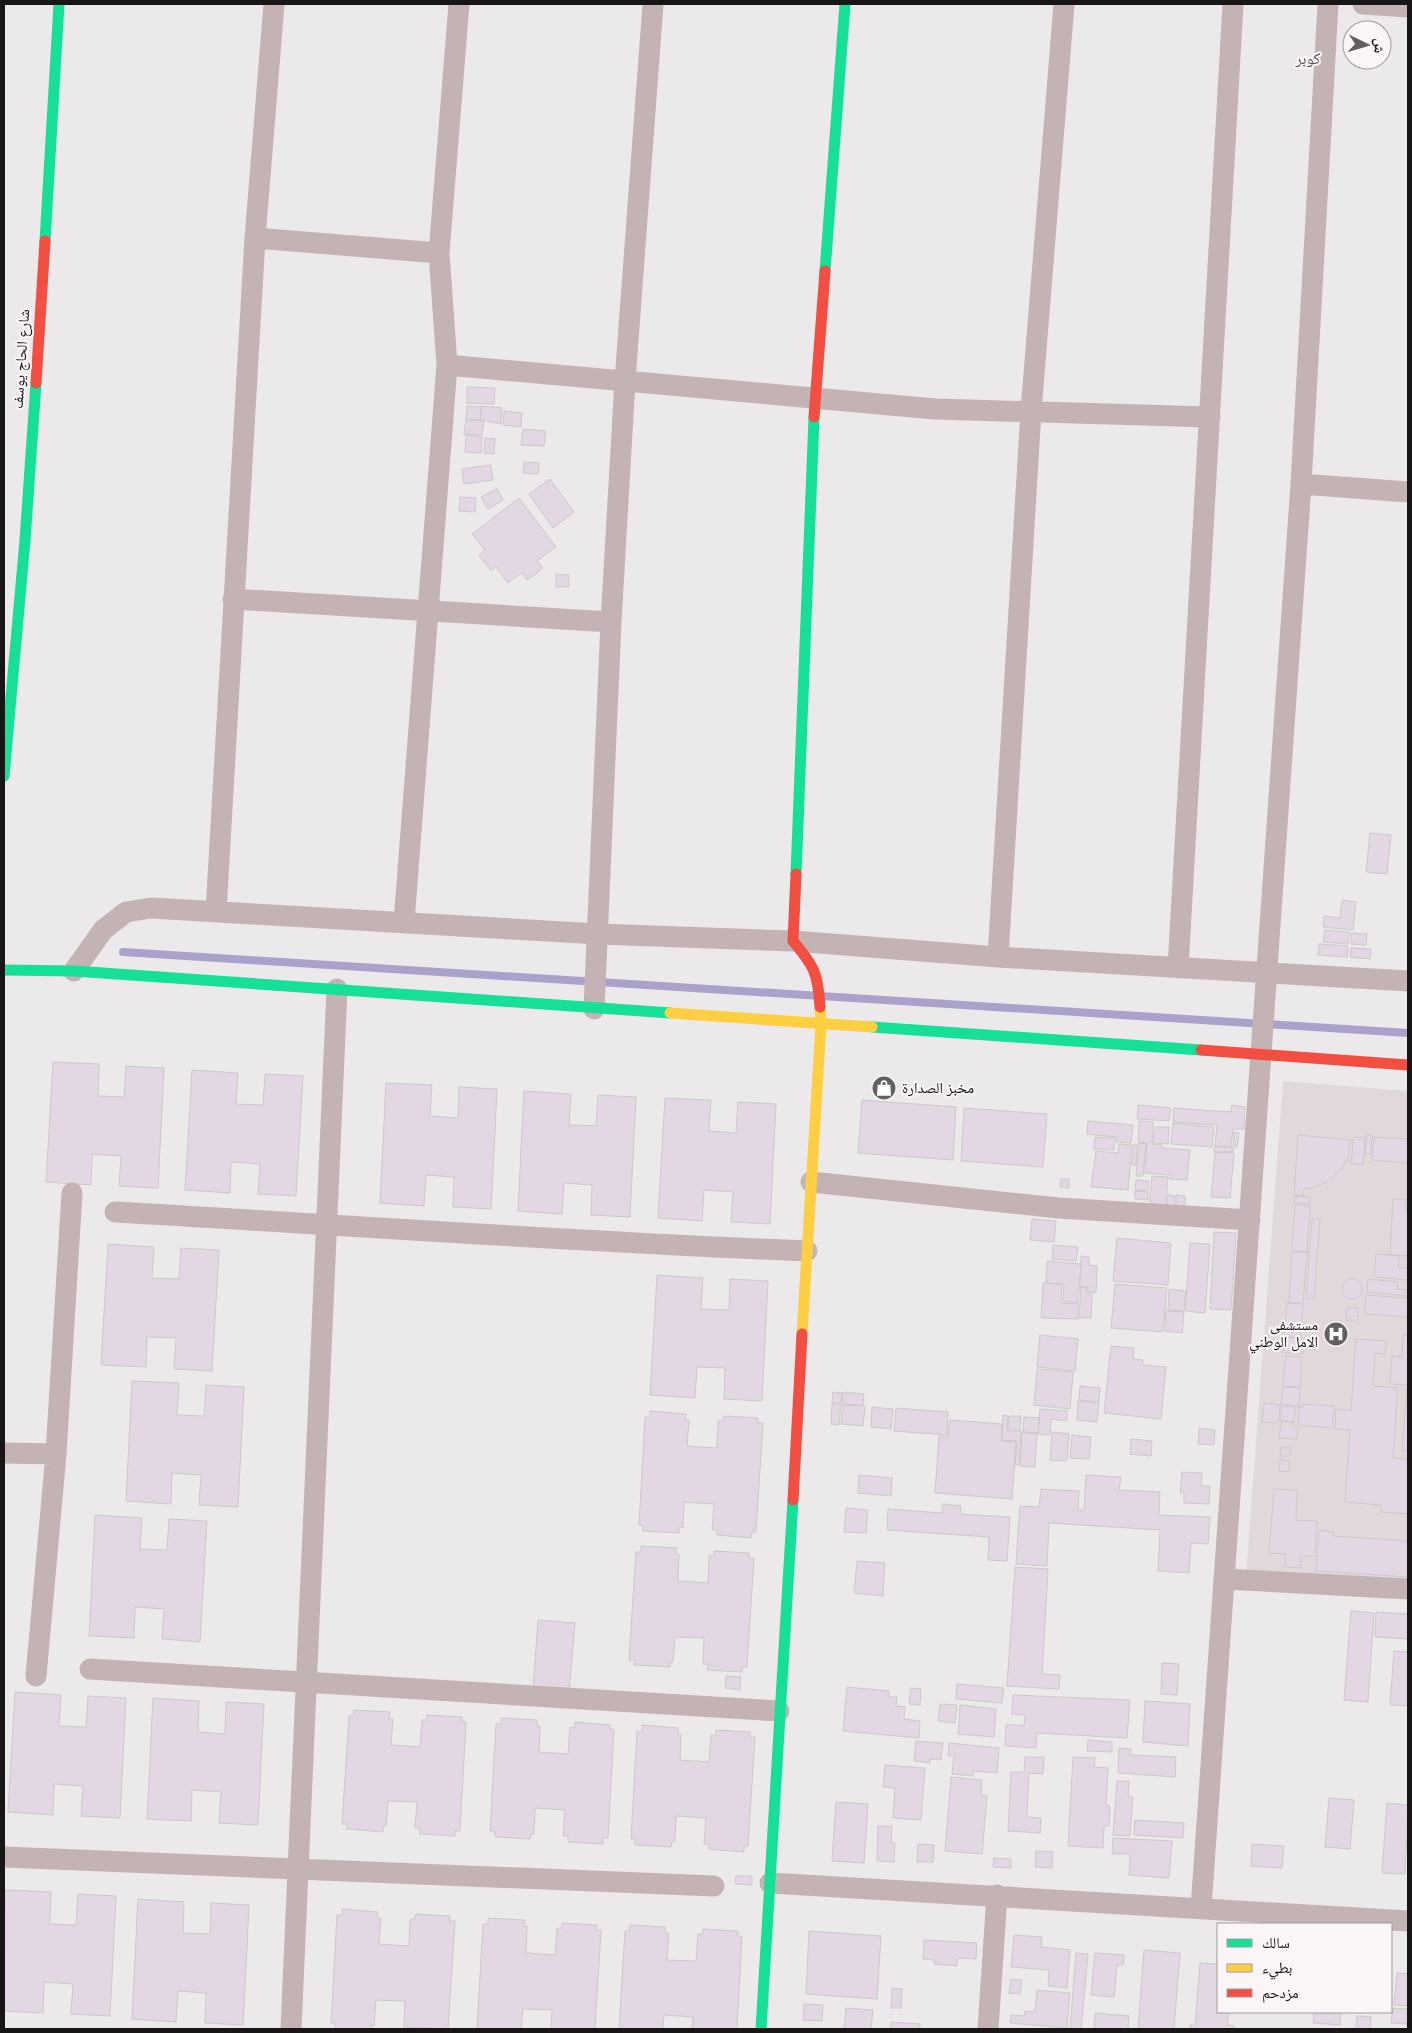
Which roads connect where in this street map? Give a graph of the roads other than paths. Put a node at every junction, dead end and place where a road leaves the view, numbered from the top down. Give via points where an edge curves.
1 (58, 4) edge
2 (274, 4) edge
3 (459, 4) edge
4 (652, 4) edge
5 (845, 4) edge
6 (1064, 4) edge
7 (1233, 4) edge
8 (1328, 4) edge
9 (1363, 4) edge
10 (1408, 7) edge
11 (255, 238) junction
12 (439, 253) junction
13 (447, 365) junction
14 (625, 381) junction
15 (815, 397) junction
16 (1031, 411) junction
17 (1210, 417) junction
18 (1301, 484) junction
19 (1408, 492) edge
20 (233, 599) junction
21 (427, 612) junction
22 (611, 622) junction
23 (4, 776) edge
24 (216, 912) junction
25 (404, 922) junction
26 (598, 934) junction
27 (793, 940) junction
28 (998, 957) junction
29 (1178, 968) junction
30 (4, 970) edge
31 (74, 970) junction
32 (1267, 973) junction
33 (1408, 981) edge
34 (337, 989) junction
35 (594, 1002) junction
36 (821, 1024) junction
37 (1260, 1054) junction
38 (1408, 1065) edge
39 (811, 1182) junction
40 (72, 1193) dead end
41 (115, 1212) dead end
42 (1250, 1220) junction
43 (326, 1224) junction
44 (807, 1251) junction
45 (4, 1453) edge
46 (56, 1454) junction
47 (1224, 1579) junction
48 (1408, 1589) edge
49 (90, 1669) dead end
50 (36, 1676) dead end
51 (306, 1682) junction
52 (779, 1711) junction
53 (4, 1858) edge
54 (298, 1869) junction
55 (770, 1883) junction
56 (714, 1886) dead end
57 (997, 1895) junction
58 (1201, 1908) junction
59 (1408, 1921) edge
60 (291, 2029) edge
61 (761, 2029) edge
62 (988, 2029) edge

1 - 23 street, شارع الحاج يوسف via 57,67 25,540
2 - 11 street
3 - 12 street
4 - 14 street
5 - 15 street
6 - 16 street
7 - 17 street
8 - 18 street
9 - 10 street
11 - 12 street
11 - 20 street
12 - 13 street
13 - 14 street
13 - 21 street
14 - 15 street
14 - 22 street
15 - 16 street via 934,409
15 - 27 street
16 - 17 street
16 - 28 street
17 - 29 street
18 - 19 street
18 - 32 street
20 - 21 street
20 - 24 street
21 - 22 street
21 - 25 street
22 - 26 street
24 - 25 street
24 - 31 street via 151,908 126,912 103,930
25 - 26 street
26 - 27 street
26 - 35 street
27 - 28 street
27 - 36 street via 813,966 819,984
28 - 29 street
29 - 32 street
30 - 31 street
31 - 34 street
32 - 33 street
32 - 37 street
34 - 35 street
34 - 43 street
35 - 36 street
36 - 37 street
36 - 39 street
37 - 38 street
37 - 42 street
39 - 42 street via 1058,1208
39 - 44 street
40 - 46 street
41 - 43 street
42 - 47 street
43 - 44 street via 631,1244
43 - 51 street
44 - 52 street
45 - 46 street
46 - 50 street
47 - 48 street
47 - 58 street
49 - 51 street
51 - 52 street
51 - 54 street
52 - 55 street
53 - 54 street
54 - 56 street
54 - 60 street
55 - 57 street
55 - 61 street
57 - 58 street
57 - 62 street
58 - 59 street

